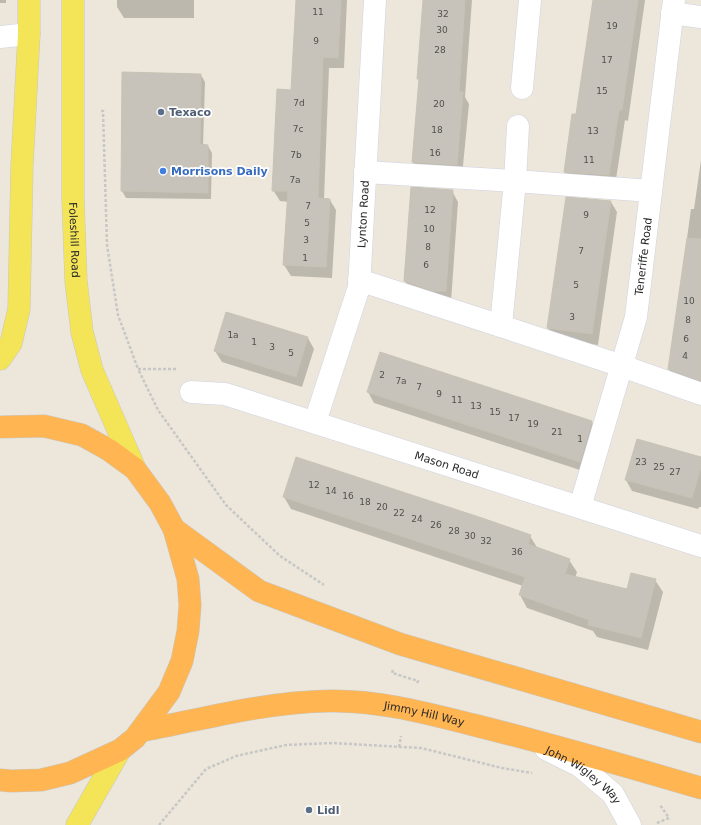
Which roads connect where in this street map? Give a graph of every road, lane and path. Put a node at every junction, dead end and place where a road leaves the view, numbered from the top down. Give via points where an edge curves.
1 (29, 0) edge
2 (72, 0) edge
3 (375, 0) edge
4 (530, 0) edge
5 (673, 6) edge
6 (701, 17) edge
7 (28, 34) junction
8 (0, 37) edge
9 (522, 88) dead end
10 (103, 111) dead end
11 (518, 126) dead end
12 (365, 172) junction
13 (515, 181) junction
14 (651, 191) junction
15 (359, 280) junction
16 (500, 326) junction
17 (0, 359) edge
18 (622, 366) junction
19 (138, 369) junction
20 (191, 392) joint
21 (701, 394) edge
22 (316, 422) junction
23 (0, 427) edge
24 (135, 469) junction
25 (580, 507) junction
26 (174, 529) junction
27 (701, 546) edge
28 (327, 586) dead end
29 (141, 731) junction
30 (701, 732) edge
31 (525, 738) junction
32 (120, 750) junction
33 (532, 773) dead end
34 (0, 780) edge
35 (701, 788) edge
36 (666, 805) dead end
37 (77, 825) edge
38 (159, 825) edge
39 (630, 825) edge
40 (653, 825) edge

1 - 7 main road
2 - 24 main road, Foleshill Road via 73,206 76,281 82,332 92,370
3 - 12 street, Lynton Road
4 - 9 street
5 - 6 street
5 - 14 street, Teneriffe Road
7 - 8 street
7 - 17 main road via 19,309 11,342
10 - 19 path via 107,246 118,315
11 - 13 street
12 - 13 street
12 - 15 street, Lynton Road
13 - 14 street
13 - 16 street
14 - 18 street, Teneriffe Road via 636,317
15 - 16 street
15 - 22 street, Lynton Road
16 - 18 street
18 - 21 street
18 - 25 street, Teneriffe Road
19 - 20 path via 181,369
19 - 28 path via 158,410 226,505 280,556
20 - 22 street, Mason Road via 225,394
22 - 25 street, Mason Road
23 - 24 highway via 44,426 82,435
24 - 26 highway via 160,503
25 - 27 street, Mason Road
26 - 29 highway via 188,579 188,630 182,661 170,692
26 - 30 highway via 259,591 400,644
29 - 31 highway, Jimmy Hill Way via 259,707 329,701 407,709
29 - 32 highway
31 - 35 highway, Jimmy Hill Way
31 - 39 street, John Wigley Way via 580,766 613,794
32 - 34 highway via 70,773 41,780
32 - 37 main road
33 - 38 path via 421,748 332,743 286,745 236,756 206,769
36 - 40 path via 659,803 669,818

